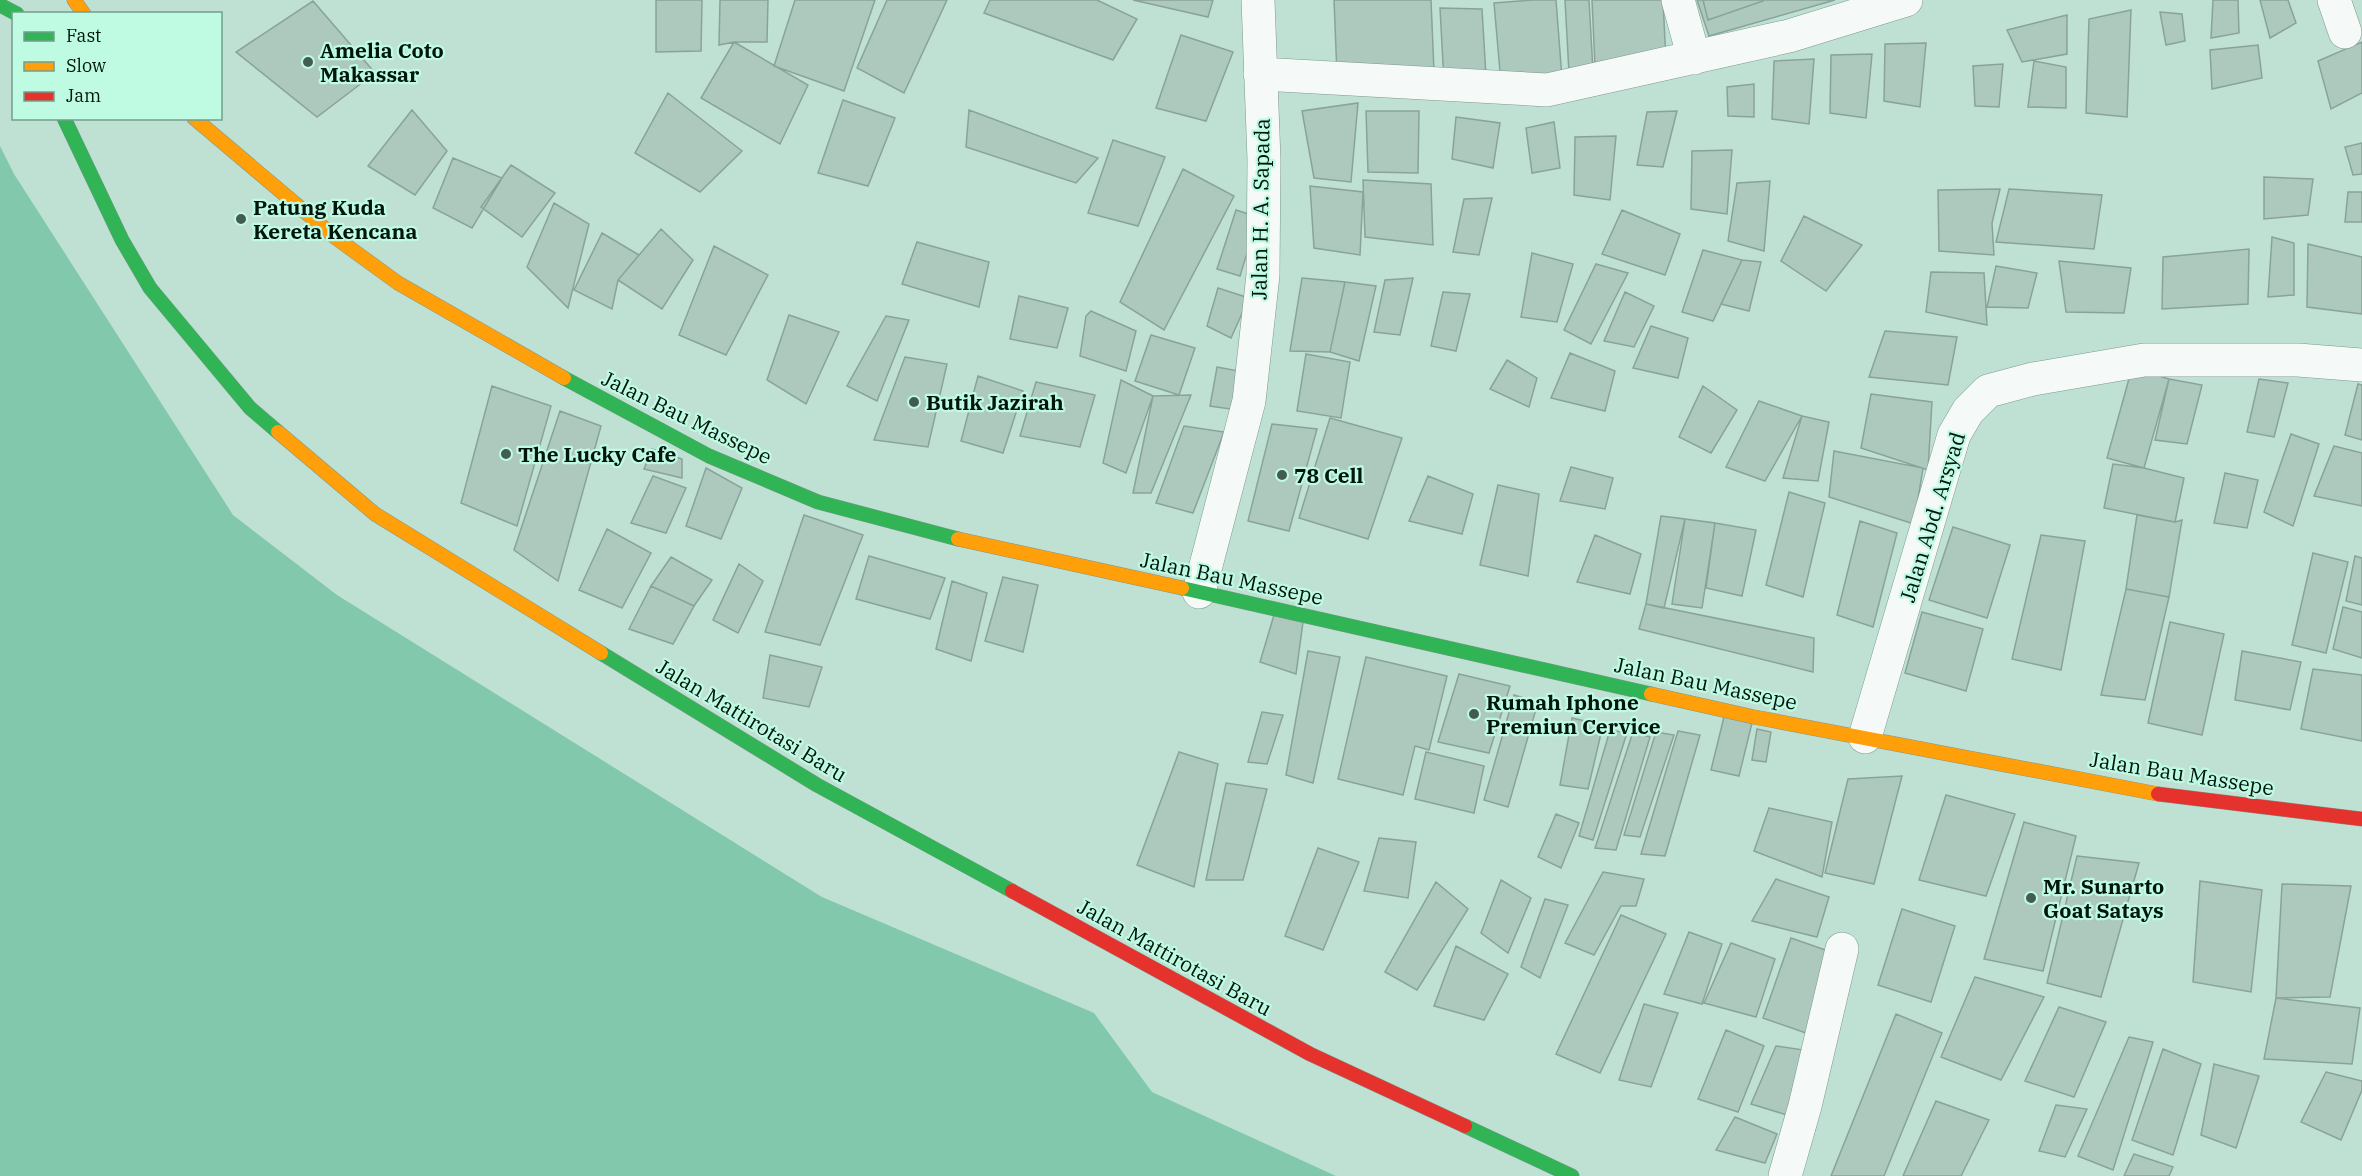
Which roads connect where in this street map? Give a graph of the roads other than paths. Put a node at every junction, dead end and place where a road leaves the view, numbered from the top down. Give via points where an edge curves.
1 (1258, 0) edge
2 (1677, 0) edge
3 (1906, 0) edge
4 (2334, 0) edge
5 (2345, 32) dead end
6 (1694, 58) junction
7 (1260, 74) junction
8 (64, 120) edge
9 (196, 120) edge
10 (2362, 364) edge
11 (1199, 592) junction
12 (1865, 737) junction
13 (2362, 819) edge
14 (1842, 949) dead end
15 (1572, 1176) edge
16 (1785, 1176) edge

1 - 7 street, Jalan H. A. Sapada
2 - 6 street
3 - 6 street via 1789,36
4 - 5 street
6 - 7 street via 1547,90
7 - 11 street, Jalan H. A. Sapada via 1263,275 1250,401
8 - 15 main road, Jalan Mattirotasi Baru via 122,240 150,288 250,408 375,514 827,791 1310,1054
9 - 11 main road, Jalan Bau Massepe via 336,238 398,283 709,456 818,502 994,549
10 - 12 street, Jalan Abd. Arsyad via 2144,360 1988,391 1968,411 1954,435
11 - 12 main road, Jalan Bau Massepe via 1754,717
12 - 13 main road, Jalan Bau Massepe via 2164,795
14 - 16 street

